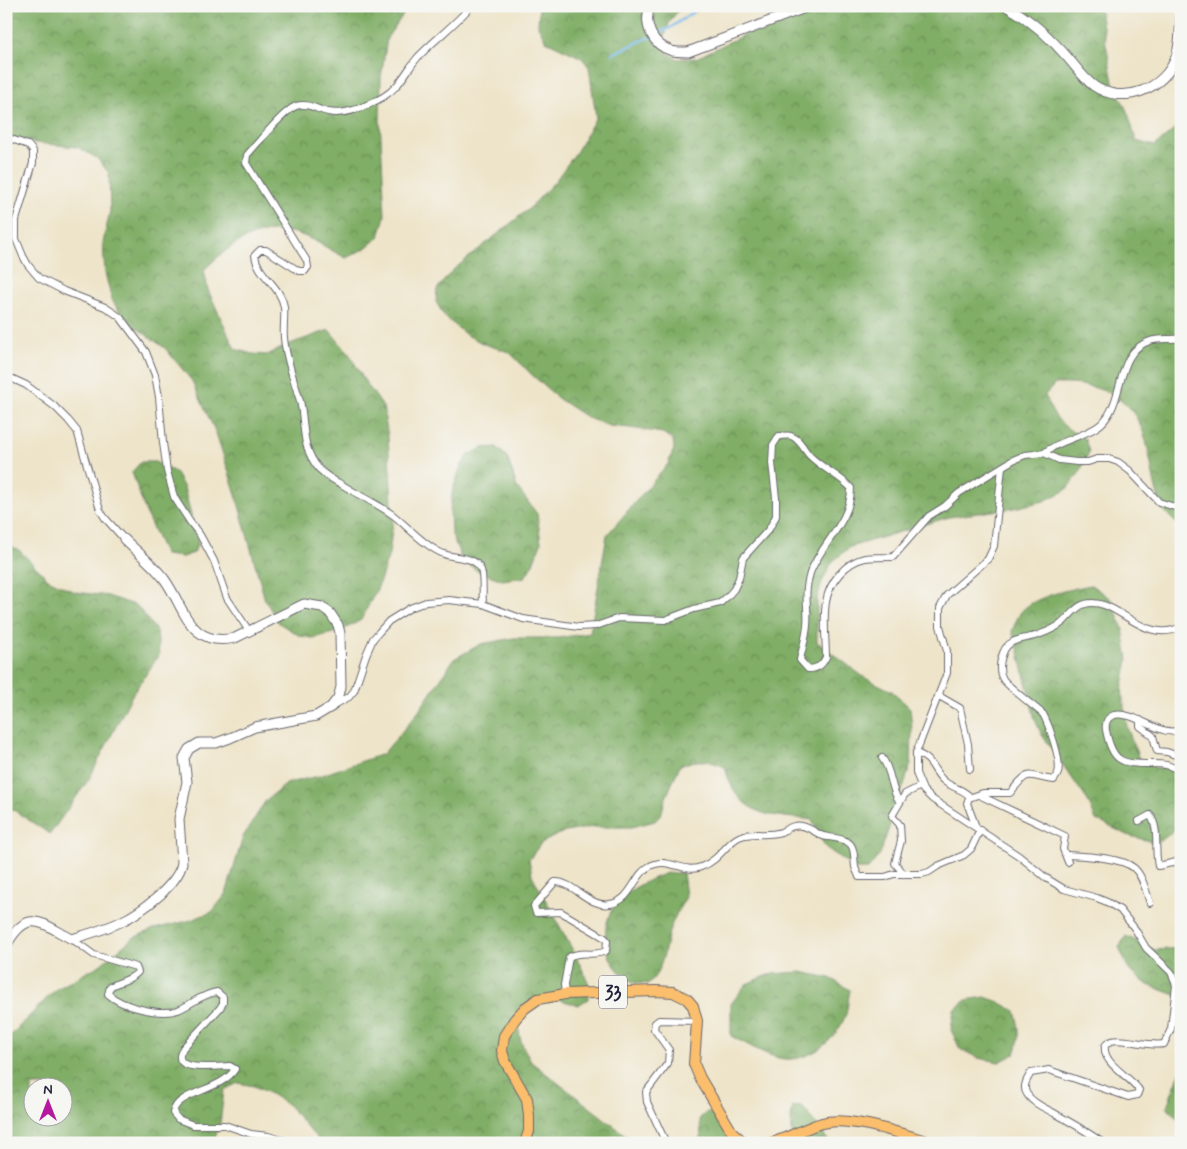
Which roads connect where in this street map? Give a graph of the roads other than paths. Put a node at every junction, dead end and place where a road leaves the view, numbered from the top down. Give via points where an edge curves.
1 (471, 6) edge
2 (650, 6) edge
3 (810, 6) edge
4 (1006, 6) edge
5 (1181, 11) edge
6 (6, 136) edge
7 (1181, 338) edge
8 (6, 379) edge
9 (1044, 453) junction
10 (1002, 467) junction
11 (1181, 509) edge
12 (124, 539) joint
13 (483, 604) junction
14 (1181, 627) edge
15 (249, 631) junction
16 (939, 696) junction
17 (331, 707) junction
18 (1140, 720) junction
19 (1181, 729) edge
20 (916, 753) junction
21 (1181, 757) edge
22 (882, 758) dead end
23 (970, 769) dead end
24 (1181, 771) edge
25 (921, 786) junction
26 (979, 795) junction
27 (970, 798) junction
28 (899, 801) junction
29 (1139, 822) dead end
30 (979, 829) junction
31 (1066, 855) junction
32 (1181, 861) edge
33 (1068, 862) dead end
34 (904, 874) junction
35 (1150, 903) dead end
36 (72, 939) junction
37 (6, 946) edge
38 (565, 994) junction
39 (697, 1021) junction
40 (292, 1143) edge
41 (525, 1143) edge
42 (666, 1143) edge
43 (748, 1143) edge
44 (771, 1143) edge
45 (932, 1143) edge
46 (1103, 1143) edge

1 - 13 street via 418,58 394,89 345,112 329,113 314,106 293,107 247,155 246,163 307,261 308,268 299,271 266,250 255,255 256,262 282,299 284,338 300,404 306,446 311,456 327,476 394,516 416,536 444,554 475,562 481,570
2 - 3 street via 647,24 655,41 672,51 688,52
4 - 5 street via 1033,23 1094,86 1125,94 1154,86 1171,68 1178,49
6 - 15 street via 28,145 33,151 33,163 16,220 16,239 28,265 39,278 105,307 120,317 146,352 157,382 164,452 174,497 200,535 214,561 227,598
7 - 9 street via 1151,340 1138,347 1127,359 1110,413 1100,425
8 - 12 street via 26,385 54,406 77,431 100,510
9 - 10 street via 1025,455
9 - 11 street via 1059,460 1088,462 1097,458 1118,462 1158,502
10 - 13 street via 929,516 893,557 865,558 843,570 832,583 826,602 826,657 823,664 815,669 808,669 800,660 807,626 807,585 811,571 849,507 851,488 809,456 791,436 779,436 773,445 776,516 769,529 743,558 734,589 720,602 665,620 619,618 596,626 579,627 523,619
10 - 16 street via 994,546 988,559 948,595 940,608 947,674
12 - 15 street via 164,578 188,621 199,633 224,640
13 - 17 street via 449,600 426,602 389,621 373,639 354,691
14 - 26 street via 1158,632 1098,603 1086,603 1051,630 1012,641 1004,649 1001,659 1003,679 1043,714 1058,762 1058,773 1054,780 1027,775 1010,793
15 - 17 street via 304,604 322,607 330,613 340,633 341,687
16 - 20 street
16 - 23 street via 960,708
17 - 36 street via 316,716 255,727 216,743 192,746 184,758 188,775 179,819 181,870 145,909 110,928
18 - 19 street via 1160,730 1177,732
18 - 21 street via 1140,726 1153,736 1157,751
18 - 24 street via 1115,715 1108,718 1105,724 1107,736 1114,753 1121,761 1130,764 1166,764
20 - 25 street via 916,773
20 - 27 street via 930,761 949,785 967,793
22 - 28 street via 887,764 893,793
25 - 28 street via 904,794
25 - 30 street via 932,799
26 - 27 street
26 - 31 street via 1065,836
27 - 30 street via 967,803
28 - 34 street via 892,816 900,825 901,841 895,862
29 - 32 street via 1150,815 1155,823 1158,866
30 - 34 street via 971,849 964,855 929,872
30 - 46 street via 1064,889 1102,900 1120,910 1146,948 1174,978 1171,1029 1164,1044 1111,1041 1104,1046 1108,1060 1134,1082 1139,1090 1137,1096 1128,1097 1049,1070 1031,1073 1027,1080 1027,1094 1033,1099
31 - 33 street
31 - 35 street via 1118,861 1134,868
34 - 38 street via 859,877 849,842 802,826 790,826 781,832 737,837 717,858 699,868 657,862 642,872 626,896 610,904 592,901 562,882 555,882 534,906 536,913 561,912 607,941 606,951 600,954 575,953 570,957
36 - 37 street via 53,927 31,921 21,926
36 - 40 street via 94,955 136,967 138,972 132,978 110,987 108,994 114,1000 151,1011 175,1011 206,994 217,992 223,997 220,1008 183,1048 181,1062 187,1066 230,1066 235,1069 214,1086 180,1100 173,1113 178,1119 193,1125 225,1125
38 - 39 main road, 33 via 673,992 693,1006
38 - 41 main road, 33 via 538,999 515,1019 504,1036 502,1051 505,1061 527,1099 529,1130
39 - 42 street via 659,1020 655,1023 654,1029 668,1050 668,1063 646,1092 647,1102
39 - 43 main road, 33 via 694,1064 732,1132
44 - 45 main road via 822,1122 836,1121

